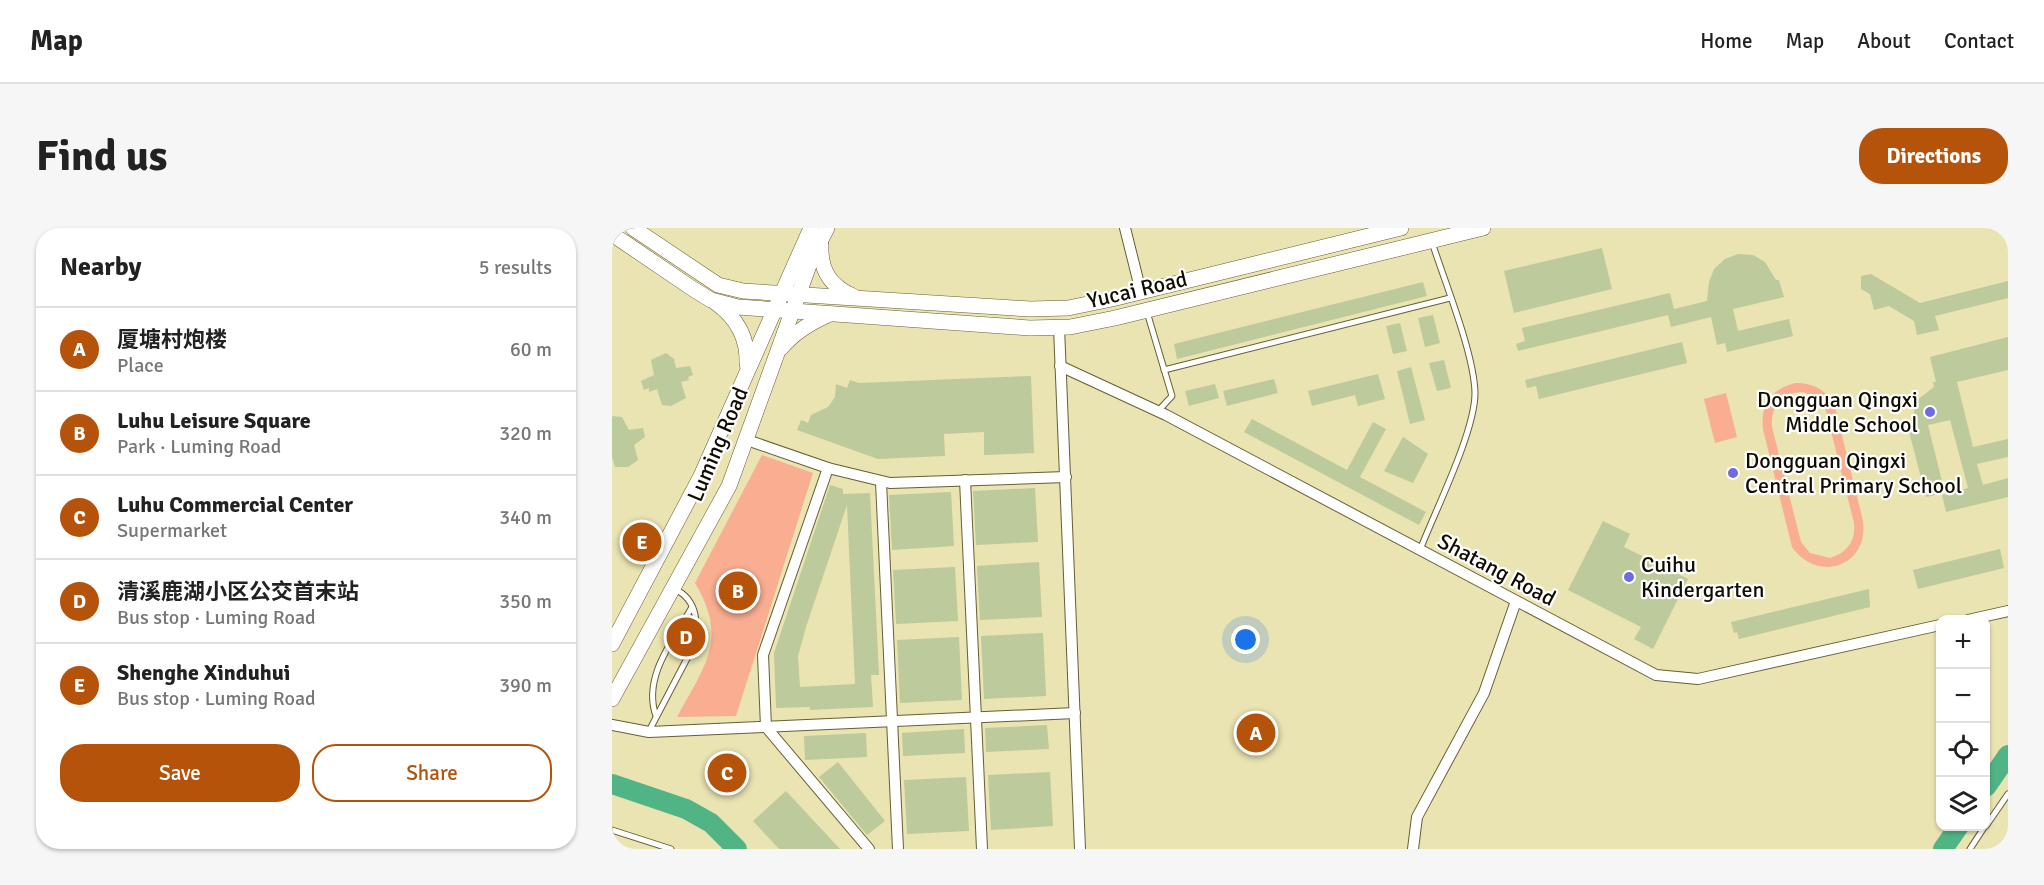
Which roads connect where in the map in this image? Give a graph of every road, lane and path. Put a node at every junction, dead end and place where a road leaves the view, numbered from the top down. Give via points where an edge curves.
1 (633, 228) edge
2 (1125, 228) edge
3 (1401, 228) edge
4 (1483, 228) edge
5 (820, 232) edge
6 (1358, 233) edge
7 (612, 234) edge
8 (1431, 241) junction
9 (1141, 292) junction
10 (780, 293) junction
11 (799, 294) junction
12 (856, 297) junction
13 (1450, 298) junction
14 (711, 300) junction
15 (773, 310) junction
16 (792, 311) junction
17 (1147, 311) junction
18 (832, 313) junction
19 (1059, 327) junction
20 (777, 353) junction
21 (1060, 366) junction
22 (747, 370) junction
23 (1164, 370) junction
24 (1158, 411) junction
25 (747, 440) junction
26 (828, 468) junction
27 (1066, 477) junction
28 (965, 480) junction
29 (881, 482) junction
30 (1420, 550) junction
31 (672, 588) junction
32 (1516, 601) junction
33 (692, 607) junction
34 (2008, 611) edge
35 (1990, 615) edge
36 (1936, 626) edge
37 (612, 644) edge
38 (612, 699) edge
39 (1075, 713) junction
40 (656, 716) junction
41 (976, 718) junction
42 (892, 722) junction
43 (612, 724) edge
44 (766, 727) junction
45 (649, 732) junction
46 (2008, 794) edge
47 (1990, 819) edge
48 (612, 831) edge
49 (1982, 831) edge
50 (671, 849) edge
51 (869, 849) edge
52 (898, 849) edge
53 (982, 849) edge
54 (1080, 849) edge
55 (1413, 849) edge
56 (1970, 849) edge

1 - 10 main road, Yucai Road via 718,285
2 - 9 street
3 - 6 main road, Yucai Road
4 - 8 main road, Yucai Road
5 - 10 main road, Luming Road
5 - 11 main road, Luming Road
5 - 12 main road via 820,262 829,280
6 - 9 main road, Yucai Road
7 - 14 main road
8 - 13 lane
8 - 17 main road, Yucai Road
9 - 12 main road, Yucai Road via 1068,308 1030,309
10 - 11 main road, Yucai Road
10 - 15 main road, Luming Road
11 - 12 main road, Yucai Road
11 - 16 main road, Luming Road
13 - 23 lane
13 - 30 lane via 1472,367 1475,394 1471,422
14 - 15 main road, Yucai Road
14 - 22 main road via 729,312 742,332
15 - 16 main road, Yucai Road
15 - 22 main road, Luming Road
16 - 18 main road, Yucai Road
16 - 20 main road, Luming Road
17 - 19 main road, Yucai Road
17 - 23 lane
18 - 19 main road, Yucai Road
18 - 20 main road via 801,329
19 - 21 street
20 - 25 main road, Luming Road
21 - 24 street, Shatang Road
21 - 27 street
22 - 37 main road, Luming Road via 701,476
23 - 24 lane via 1172,396
24 - 30 street, Shatang Road
25 - 26 street
25 - 31 main road, Luming Road via 729,486
26 - 29 street
26 - 44 street via 764,655
27 - 28 street
27 - 39 street
28 - 29 street
28 - 41 street
29 - 42 street
30 - 32 street, Shatang Road
31 - 33 lane via 682,592
31 - 38 main road, Luming Road
32 - 36 street, Shatang Road via 1656,675 1698,678
32 - 55 street via 1484,693 1417,817
33 - 40 lane via 697,620 692,649
33 - 40 lane via 653,678 651,692
34 - 35 street
39 - 41 street
39 - 54 street
40 - 45 lane
41 - 42 street
41 - 53 street
42 - 44 street
42 - 52 street
43 - 45 street
44 - 45 street
44 - 51 street
46 - 47 lane
48 - 50 lane
49 - 56 lane

